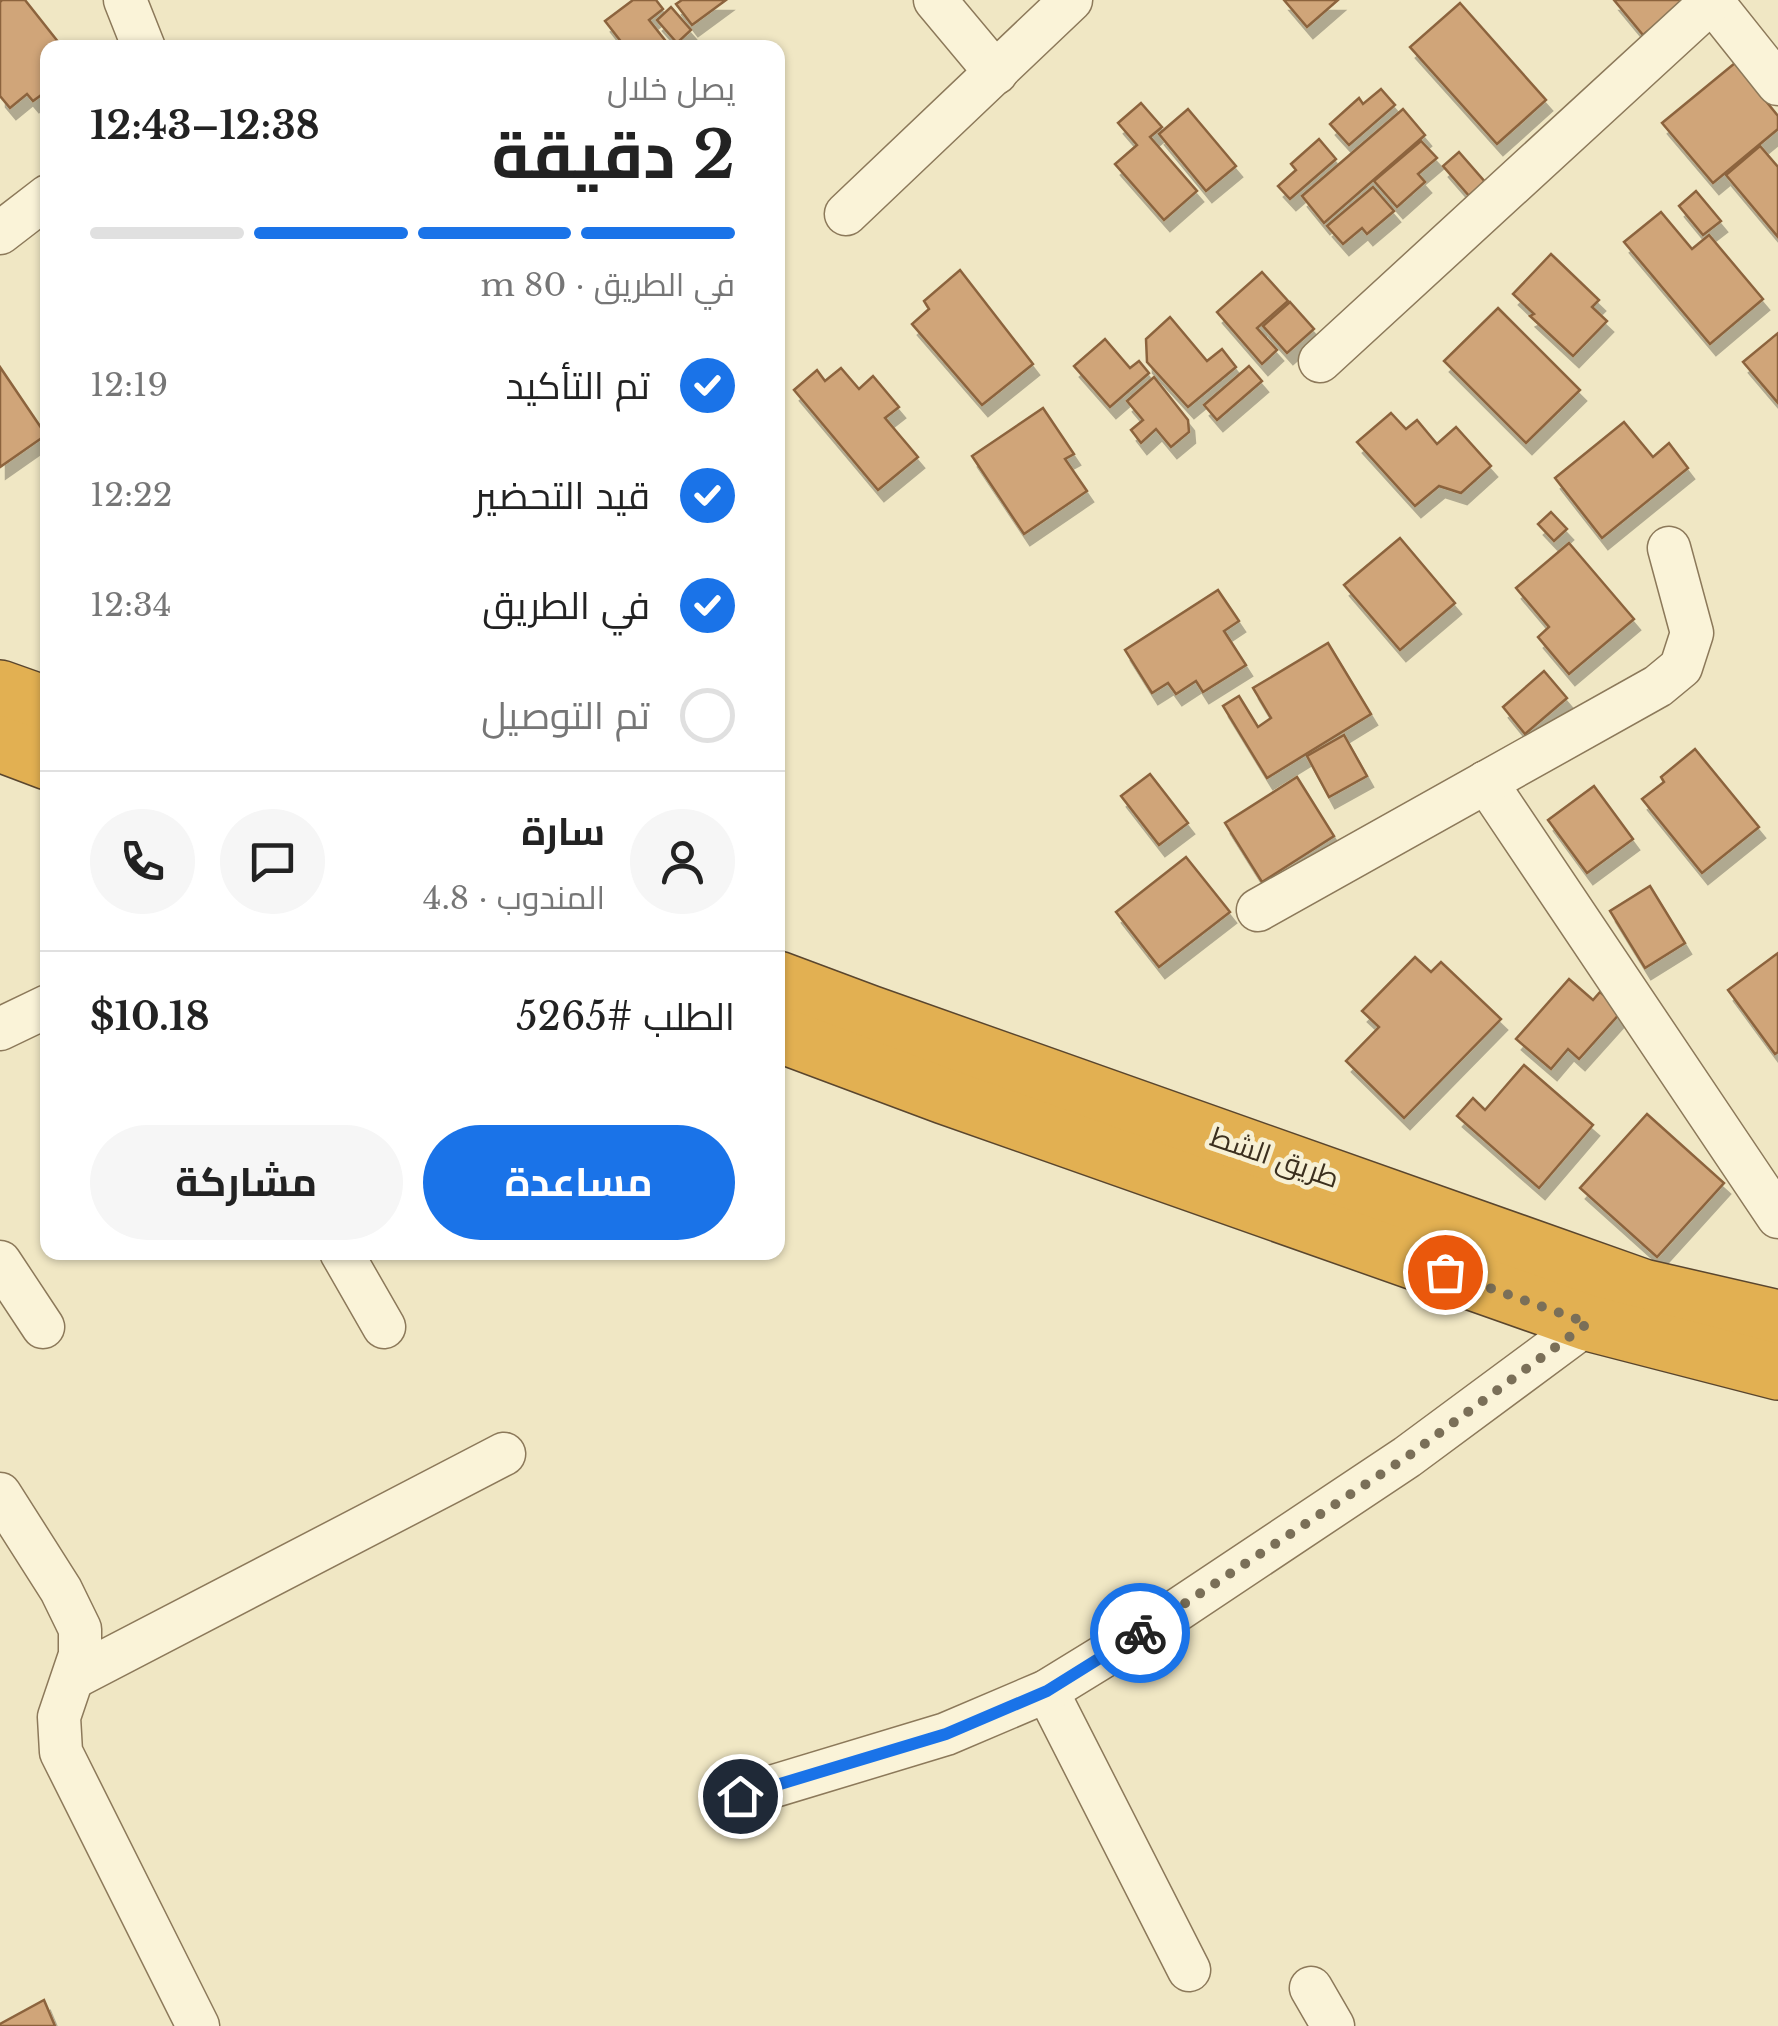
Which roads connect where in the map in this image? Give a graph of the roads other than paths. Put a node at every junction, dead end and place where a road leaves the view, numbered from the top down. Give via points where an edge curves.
1 (125, 0) edge
2 (934, 0) edge
3 (1071, 0) edge
4 (1712, 0) edge
5 (141, 40) edge
6 (996, 73) junction
7 (1778, 84) edge
8 (40, 202) edge
9 (846, 214) dead end
10 (0, 233) edge
11 (1320, 361) dead end
12 (1669, 548) dead end
13 (0, 688) edge
14 (40, 702) edge
15 (0, 744) edge
16 (40, 759) edge
17 (1486, 782) junction
18 (1258, 910) dead end
19 (785, 981) edge
20 (40, 1010) edge
21 (0, 1029) edge
22 (785, 1037) edge
23 (1778, 1217) edge
24 (346, 1260) edge
25 (0, 1262) edge
26 (1778, 1318) edge
27 (1588, 1323) junction
28 (43, 1327) dead end
29 (384, 1327) dead end
30 (1778, 1372) edge
31 (504, 1454) dead end
32 (0, 1494) edge
33 (73, 1678) junction
34 (1047, 1691) junction
35 (740, 1796) dead end
36 (1189, 1970) dead end
37 (1311, 1988) dead end
38 (198, 2026) edge
39 (1333, 2026) edge

1 - 5 street
2 - 6 street
3 - 6 street
4 - 7 street
4 - 11 street
6 - 9 street
8 - 10 street
12 - 17 street via 1692,633 1681,668
13 - 14 highway
15 - 16 highway
17 - 18 street
17 - 23 street
19 - 26 highway, طريق الشط via 1642,1286
20 - 21 street
22 - 27 highway, طريق الشط
24 - 29 street
25 - 28 street
27 - 30 highway, طريق الشط
27 - 34 street via 1407,1457
31 - 33 street
32 - 33 street via 80,1629
33 - 38 street via 59,1717 61,1752
34 - 35 street via 946,1734
34 - 36 street
37 - 39 street

